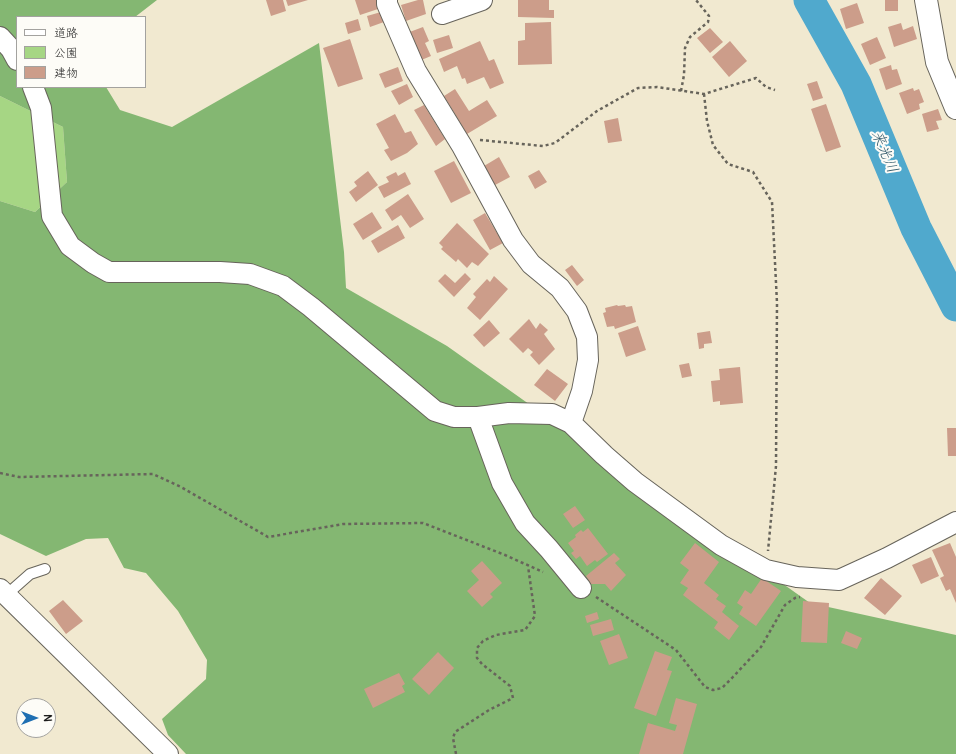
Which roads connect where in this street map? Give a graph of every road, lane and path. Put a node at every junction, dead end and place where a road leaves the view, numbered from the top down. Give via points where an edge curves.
1 (386, 0) edge
2 (482, 0) edge
3 (696, 0) edge
4 (926, 0) edge
5 (442, 14) dead end
6 (0, 37) edge
7 (16, 58) edge
8 (33, 88) edge
9 (774, 90) dead end
10 (681, 91) junction
11 (704, 94) junction
12 (956, 108) edge
13 (462, 146) junction
14 (478, 417) junction
15 (571, 422) junction
16 (0, 473) edge
17 (956, 522) edge
18 (528, 565) junction
19 (45, 569) dead end
20 (766, 570) junction
21 (548, 574) dead end
22 (581, 588) joint
23 (2, 595) edge
24 (802, 596) dead end
25 (168, 754) edge
26 (456, 754) edge

1 - 13 street via 416,71
2 - 5 street
3 - 10 path via 709,16 708,22 690,37 685,48
4 - 12 street via 937,62
6 - 7 street
8 - 14 street via 41,108 52,216 70,246 109,272 250,274 283,286 435,410 454,417
9 - 11 path via 756,78
10 - 11 path
10 - 13 path via 657,87 638,88 597,111 555,143 543,146 482,140
11 - 20 path via 713,145 728,164 753,172 772,202 777,303 776,466
13 - 15 street via 513,240 531,264 560,288 577,311 587,337 588,360 582,391
14 - 15 street via 509,413 552,414
14 - 22 street via 502,482 525,524
15 - 20 street via 604,456 635,482 721,545
16 - 18 path via 20,477 153,474 181,487 268,537 343,524 422,523
17 - 20 street via 839,580 798,577
18 - 21 path
18 - 26 path via 534,616 525,630 496,635 483,641 477,648 477,658 510,686 513,698 455,732 453,738
19 - 23 lane via 30,574
22 - 24 path via 676,650 705,687 713,690 722,688 761,647 785,605
23 - 25 street

